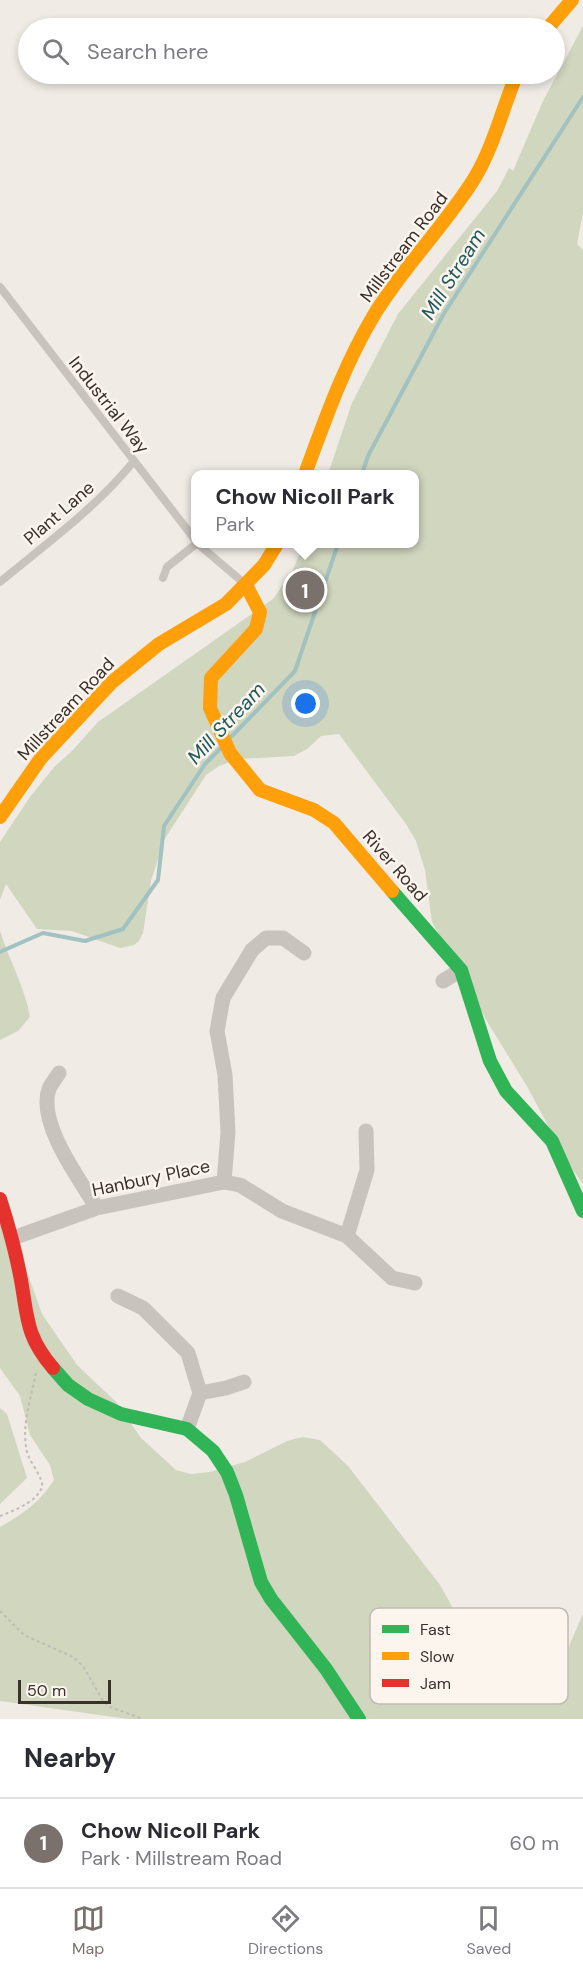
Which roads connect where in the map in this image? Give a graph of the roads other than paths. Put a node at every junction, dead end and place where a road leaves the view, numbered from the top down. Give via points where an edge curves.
1 (572, 0) edge
2 (557, 18) edge
3 (513, 84) edge
4 (0, 287) edge
5 (134, 461) junction
6 (306, 470) edge
7 (191, 536) edge
8 (191, 547) edge
9 (202, 548) edge
10 (274, 548) edge
11 (163, 578) dead end
12 (0, 582) edge
13 (246, 585) junction
14 (0, 817) edge
15 (304, 953) dead end
16 (460, 970) junction
17 (443, 981) dead end
18 (59, 1073) dead end
19 (366, 1131) dead end
20 (224, 1182) junction
21 (0, 1198) edge
22 (97, 1209) junction
23 (583, 1211) edge
24 (347, 1236) junction
25 (13, 1238) junction
26 (415, 1283) dead end
27 (118, 1296) dead end
28 (244, 1382) dead end
29 (200, 1393) junction
30 (187, 1429) junction
31 (359, 1719) edge

1 - 2 street
3 - 6 street, Millstream Road via 471,186 404,270 369,326
4 - 5 lane, Industrial Way
5 - 7 lane, Industrial Way
5 - 12 lane, Plant Lane via 96,502
8 - 11 lane via 167,567
9 - 13 lane, Industrial Way
10 - 13 street, Millstream Road
13 - 14 street, Millstream Road via 226,604 152,650 112,682 41,758
13 - 16 street, River Road via 260,612 256,629 211,678 210,708 230,753 260,790 314,810 334,823
15 - 20 street via 283,938 266,938 252,950 223,998 217,1031 226,1086
16 - 17 street
16 - 23 street, River Road via 490,1061 506,1091 552,1141
18 - 22 street via 49,1090 48,1111 58,1142
19 - 24 street via 367,1170
20 - 22 street, Hanbury Place
20 - 24 street, Hanbury Place via 240,1185 282,1210
21 - 25 street
22 - 25 street, Hanbury Place
24 - 26 street, Hanbury Place via 392,1278
25 - 30 street via 30,1333 40,1353 68,1385 121,1414
27 - 29 street via 144,1308 188,1353
28 - 29 street
29 - 30 street
30 - 31 street via 213,1451 227,1472 261,1582 271,1599

